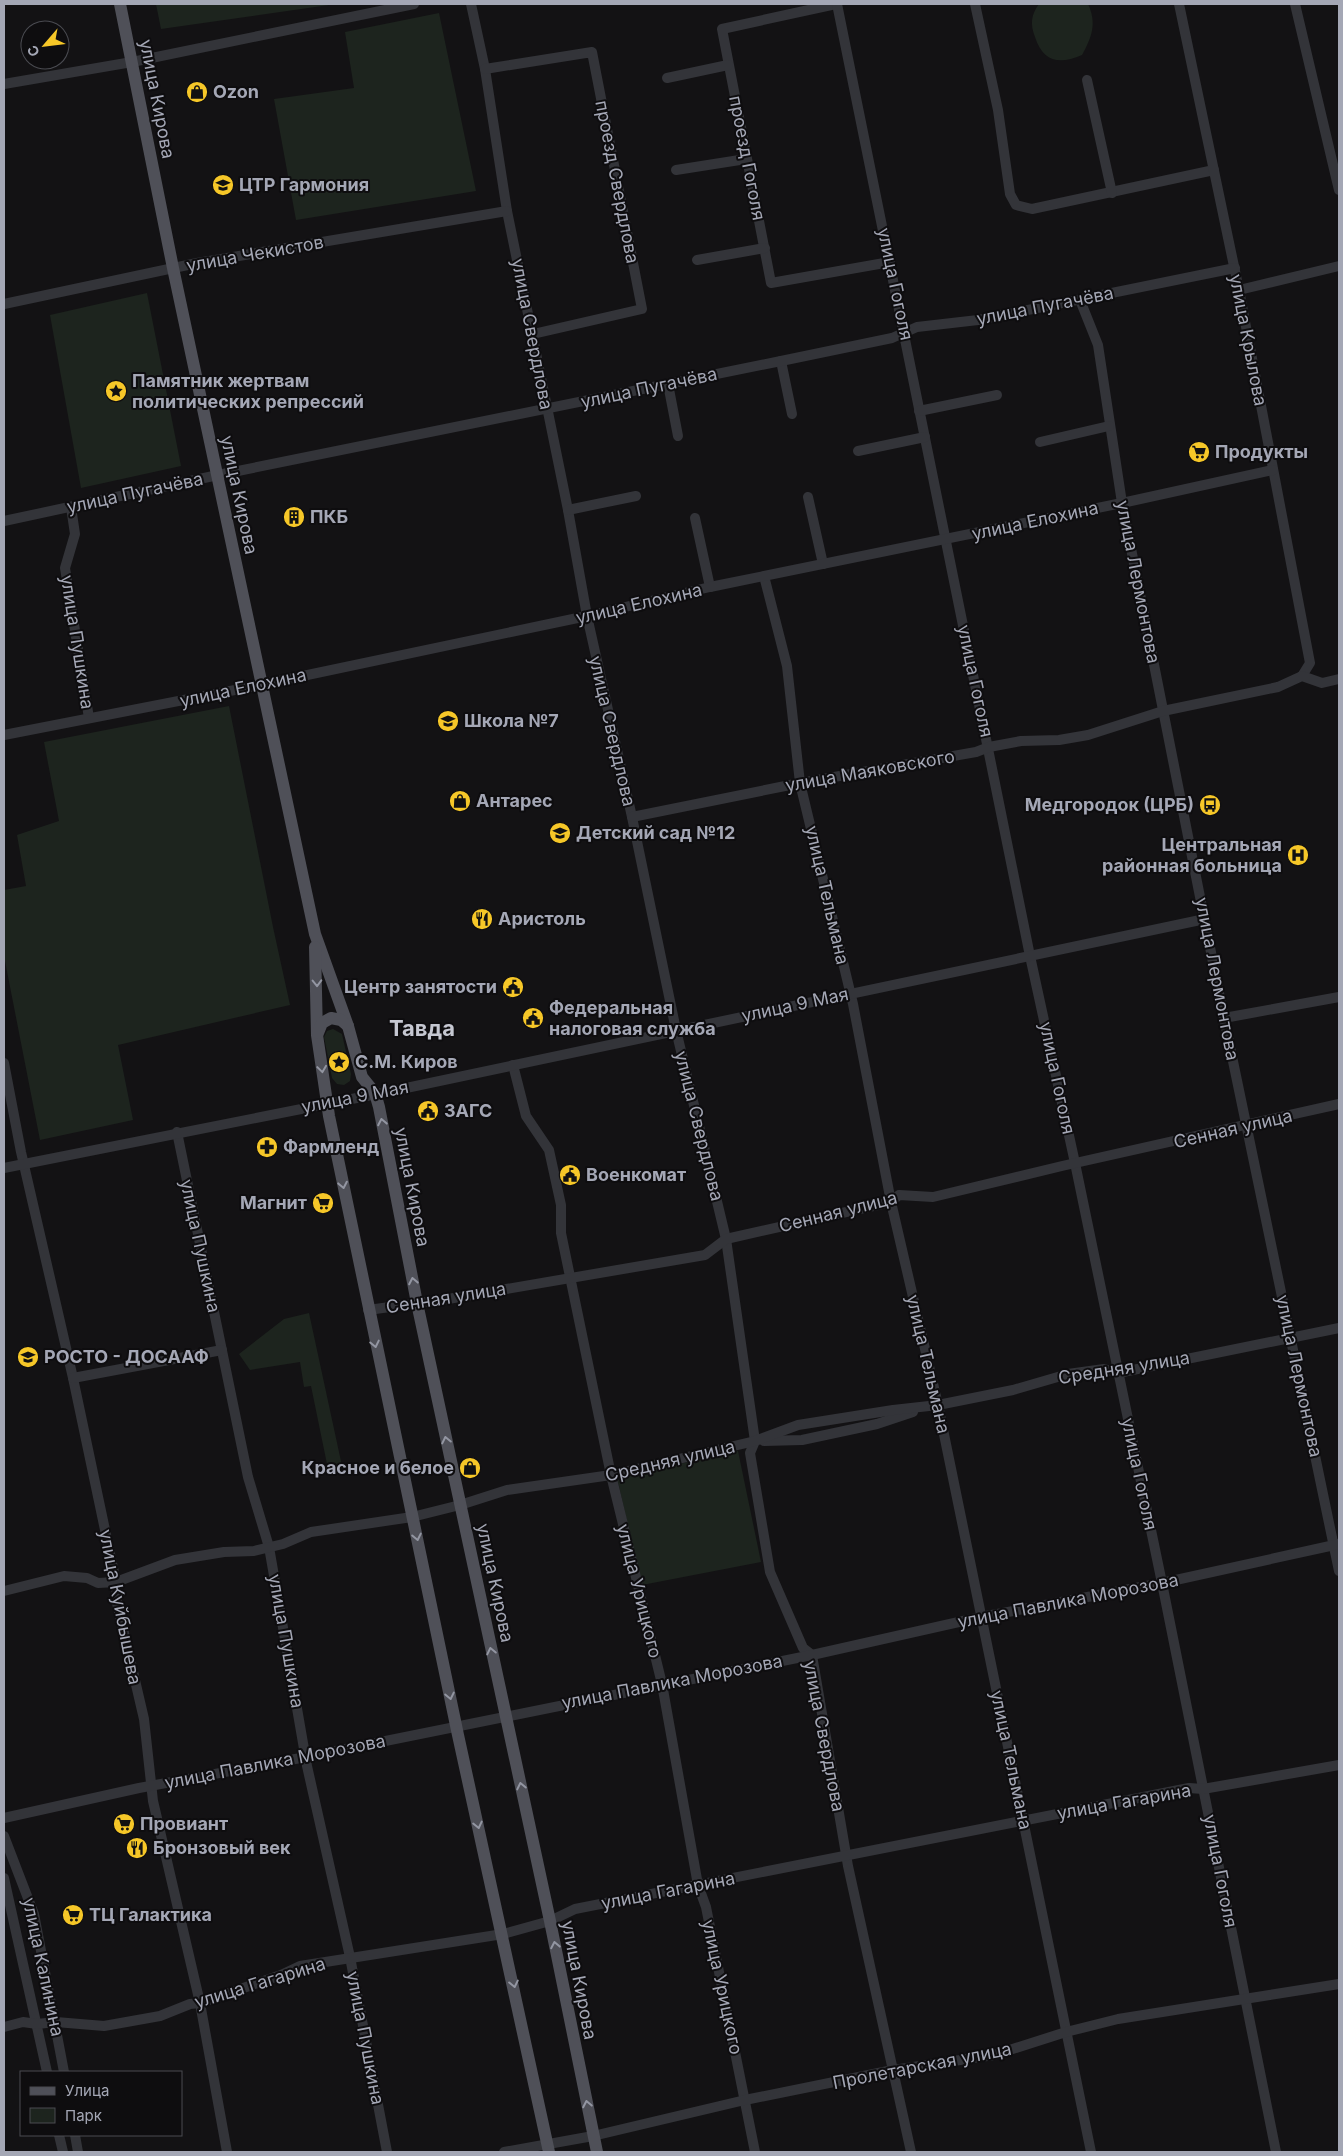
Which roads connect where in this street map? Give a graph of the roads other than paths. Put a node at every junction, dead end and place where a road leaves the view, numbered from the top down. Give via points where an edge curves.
1 (120, 4) edge
2 (414, 4) edge
3 (471, 4) edge
4 (836, 4) edge
5 (976, 4) edge
6 (1179, 4) edge
7 (1295, 4) edge
8 (132, 62) junction
9 (728, 65) junction
10 (485, 70) junction
11 (667, 78) dead end
12 (1087, 80) dead end
13 (4, 84) edge
14 (746, 159) junction
15 (676, 170) dead end
16 (1214, 170) junction
17 (1339, 190) edge
18 (1112, 193) junction
19 (507, 211) junction
20 (765, 248) junction
21 (697, 260) dead end
22 (890, 262) junction
23 (1339, 266) edge
24 (173, 268) junction
25 (1235, 268) junction
26 (1239, 290) junction
27 (1080, 300) junction
28 (4, 304) edge
29 (904, 331) junction
30 (533, 334) junction
31 (781, 361) junction
32 (668, 384) junction
33 (996, 395) dead end
34 (546, 409) junction
35 (919, 411) junction
36 (792, 414) dead end
37 (1109, 426) junction
38 (678, 436) dead end
39 (924, 437) junction
40 (1040, 442) dead end
41 (858, 451) dead end
42 (1273, 470) junction
43 (218, 475) junction
44 (636, 496) dead end
45 (808, 496) dead end
46 (1122, 504) junction
47 (71, 507) junction
48 (568, 510) junction
49 (696, 518) dead end
50 (4, 521) edge
51 (946, 539) junction
52 (823, 564) junction
53 (764, 576) junction
54 (710, 587) junction
55 (587, 616) junction
56 (1302, 676) junction
57 (1339, 679) edge
58 (260, 685) junction
59 (1163, 711) junction
60 (89, 718) junction
61 (4, 735) edge
62 (989, 747) junction
63 (800, 783) junction
64 (632, 817) junction
65 (1204, 920) junction
66 (314, 934) junction
67 (1030, 956) junction
68 (850, 994) junction
69 (1339, 997) edge
70 (1224, 1018) junction
71 (348, 1026) junction
72 (676, 1030) junction
73 (317, 1036) junction
74 (4, 1064) edge
75 (513, 1065) junction
76 (376, 1094) junction
77 (327, 1102) junction
78 (1339, 1104) edge
79 (1247, 1126) junction
80 (177, 1132) junction
81 (1075, 1163) junction
82 (24, 1164) junction
83 (4, 1168) edge
84 (891, 1202) junction
85 (726, 1239) junction
86 (571, 1278) junction
87 (417, 1303) junction
88 (368, 1310) junction
89 (1339, 1328) edge
90 (1291, 1338) junction
91 (222, 1350) junction
92 (1118, 1372) junction
93 (73, 1378) junction
94 (938, 1405) junction
95 (755, 1441) junction
96 (611, 1475) junction
97 (460, 1506) junction
98 (412, 1517) junction
99 (1337, 1545) edge
100 (269, 1547) junction
101 (1339, 1571) edge
102 (116, 1582) junction
103 (1162, 1583) junction
104 (4, 1591) edge
105 (981, 1617) junction
106 (812, 1655) junction
107 (662, 1684) junction
108 (505, 1716) junction
109 (457, 1727) junction
110 (306, 1757) junction
111 (1339, 1765) edge
112 (152, 1786) junction
113 (1204, 1789) junction
114 (4, 1818) edge
115 (1024, 1820) junction
116 (4, 1836) edge
117 (846, 1856) junction
118 (4, 1878) edge
119 (698, 1885) junction
120 (550, 1921) junction
121 (503, 1934) junction
122 (350, 1957) junction
123 (1339, 1984) edge
124 (1245, 1998) junction
125 (200, 2003) junction
126 (56, 2022) junction
127 (37, 2024) junction
128 (4, 2027) edge
129 (1066, 2032) junction
130 (892, 2070) junction
131 (47, 2071) edge
132 (64, 2071) edge
133 (745, 2100) junction
134 (59, 2136) edge
135 (75, 2136) edge
136 (593, 2136) junction
137 (549, 2148) edge
138 (63, 2152) edge
139 (78, 2152) edge
140 (227, 2152) edge
141 (387, 2152) edge
142 (504, 2152) edge
143 (597, 2152) edge
144 (755, 2152) edge
145 (911, 2152) edge
146 (1091, 2152) edge
147 (1276, 2152) edge

1 - 8 main road, улица Кирова
2 - 8 street
3 - 10 street, улица Свердлова
4 - 9 street, проезд Гоголя via 722,29
4 - 22 street, улица Гоголя
5 - 18 street via 998,110 1010,194 1016,205 1032,209
6 - 16 street, улица Крылова
7 - 17 street
8 - 13 street
8 - 24 main road, улица Кирова
9 - 11 street
9 - 14 street, проезд Гоголя
10 - 19 street, улица Свердлова
10 - 30 street, проезд Свердлова via 592,52 642,309
12 - 18 street
14 - 15 street
14 - 20 street, проезд Гоголя
16 - 18 street
16 - 25 street, улица Крылова
19 - 24 street, улица Чекистов
19 - 30 street, улица Свердлова
20 - 21 street
20 - 22 street, проезд Гоголя via 771,283
22 - 29 street, улица Гоголя
23 - 26 street
24 - 28 street, улица Чекистов
24 - 43 main road, улица Кирова
25 - 26 street, улица Крылова
25 - 27 street, улица Пугачёва
26 - 42 street, улица Крылова
27 - 29 street, улица Пугачёва
27 - 37 street, улица Лермонтова via 1098,345
29 - 31 street, улица Пугачёва via 892,338
29 - 35 street, улица Гоголя
30 - 34 street, улица Свердлова
31 - 32 street, улица Пугачёва
31 - 36 street
32 - 34 street, улица Пугачёва
32 - 38 street
33 - 35 street
34 - 43 street, улица Пугачёва
34 - 48 street, улица Свердлова
35 - 39 street, улица Гоголя
37 - 40 street
37 - 46 street, улица Лермонтова
39 - 41 street
39 - 51 street, улица Гоголя
42 - 46 street, улица Елохина
42 - 56 street, улица Крылова via 1310,663
43 - 47 street, улица Пугачёва
43 - 58 main road, улица Кирова
44 - 48 street
45 - 52 street
46 - 51 street, улица Елохина
46 - 59 street, улица Лермонтова
47 - 50 street, улица Пугачёва
47 - 60 street, улица Пушкина via 74,534 65,568
48 - 55 street, улица Свердлова
49 - 54 street
51 - 52 street, улица Елохина
51 - 62 street, улица Гоголя
52 - 53 street, улица Елохина
53 - 54 street, улица Елохина
53 - 63 street, улица Тельмана via 786,666
54 - 55 street, улица Елохина
55 - 58 street, улица Елохина
55 - 64 street, улица Свердлова
56 - 57 street via 1322,683
56 - 59 street, улица Маяковского via 1278,687
58 - 60 street, улица Елохина
58 - 66 main road, улица Кирова
59 - 62 street, улица Маяковского via 1059,740 1021,741
59 - 65 street, улица Лермонтова
60 - 61 street, улица Елохина
62 - 63 street, улица Маяковского
62 - 67 street, улица Гоголя
63 - 64 street, улица Маяковского
63 - 68 street, улица Тельмана
64 - 72 street, улица Свердлова
65 - 67 street, улица 9 Мая
65 - 70 street, улица Лермонтова
66 - 71 main road, улица Кирова
66 -> 73 main road, улица Кирова
67 - 68 street, улица 9 Мая
67 - 81 street, улица Гоголя
68 - 72 street, улица 9 Мая
68 - 84 street, улица Тельмана
69 - 70 street
70 - 79 street, улица Лермонтова
71 - 73 main road via 331,1018 322,1023
71 - 76 main road, улица Кирова via 362,1077
72 - 75 street, улица 9 Мая
72 - 85 street, улица Свердлова
73 -> 77 main road, улица Кирова
74 - 82 street, улица Куйбышева
75 - 76 street, улица 9 Мая
75 - 86 street, улица Урицкого via 526,1116 549,1150 561,1205 561,1233
76 - 77 street, улица 9 Мая
87 -> 76 main road, улица Кирова
77 - 80 street, улица 9 Мая
77 -> 88 main road, улица Кирова
78 - 79 street, Сенная улица
79 - 81 street, Сенная улица
79 - 90 street, улица Лермонтова
80 - 82 street, улица 9 Мая
80 - 91 street, улица Пушкина
81 - 84 street, Сенная улица via 934,1197 899,1195
81 - 92 street, улица Гоголя
82 - 83 street, улица 9 Мая
82 - 93 street, улица Куйбышева
84 - 85 street, Сенная улица
84 - 94 street, улица Тельмана
85 - 86 street, Сенная улица via 705,1255
85 - 95 street, улица Свердлова
86 - 87 street, Сенная улица
86 - 96 street, улица Урицкого
87 - 88 street, Сенная улица
97 -> 87 main road, улица Кирова
88 -> 98 main road, улица Кирова
89 - 90 street, Средняя улица
90 - 92 street, Средняя улица
90 - 99 street, улица Лермонтова
91 - 93 street
91 - 100 street, улица Пушкина via 248,1478
92 - 94 street, Средняя улица via 1104,1369 1068,1374 1013,1390
92 - 103 street, улица Гоголя
93 - 102 street, улица Куйбышева
94 - 95 street, Средняя улица via 798,1426
94 - 95 street via 877,1424 802,1440
94 - 105 street, улица Тельмана
95 - 96 street, Средняя улица
95 - 106 street, улица Свердлова via 750,1453 770,1572 803,1648
96 - 97 street, Средняя улица via 507,1490
96 - 107 street, улица Урицкого
97 - 98 street, Средняя улица
108 -> 97 main road, улица Кирова
98 - 100 street, Средняя улица via 311,1532
98 -> 109 main road, улица Кирова
99 - 101 street, улица Лермонтова
99 - 103 street, улица Павлика Морозова
100 - 102 street, Средняя улица via 175,1560
100 - 110 street, улица Пушкина
102 - 104 street, Средняя улица via 98,1583 87,1578 64,1576
102 - 112 street, улица Куйбышева via 116,1603 144,1718
103 - 105 street, улица Павлика Морозова
103 - 113 street, улица Гоголя
105 - 106 street, улица Павлика Морозова
105 - 115 street, улица Тельмана
106 - 107 street, улица Павлика Морозова
106 - 117 street, улица Свердлова
107 - 108 street, улица Павлика Морозова
107 - 119 street, улица Урицкого
108 - 109 street, улица Павлика Морозова
120 -> 108 main road, улица Кирова
109 - 110 street, улица Павлика Морозова
109 -> 121 main road, улица Кирова
110 - 112 street, улица Павлика Морозова
110 - 122 street, улица Пушкина
111 - 113 street, улица Гагарина
112 - 114 street, улица Павлика Морозова
112 - 125 street, улица Куйбышева
113 - 115 street, улица Гагарина via 1189,1788
113 - 124 street, улица Гоголя
115 - 117 street, улица Гагарина
115 - 129 street, улица Тельмана
116 - 126 street, улица Калинина via 34,1914
117 - 119 street, улица Гагарина
117 - 130 street, улица Свердлова
118 - 127 street, улица Калинина
119 - 120 street, улица Гагарина via 575,1910
119 - 133 street, улица Урицкого via 706,1907
120 - 121 street, улица Гагарина
136 -> 120 main road, улица Кирова
121 - 122 street, улица Гагарина
121 -> 137 main road, улица Кирова
122 - 125 street, улица Гагарина via 300,1966 281,1976
122 - 141 street, улица Пушкина
123 - 124 street, Пролетарская улица
124 - 129 street, Пролетарская улица via 1118,2019
124 - 147 street, улица Гоголя
125 - 126 street, улица Гагарина via 160,2016 104,2026
125 - 140 street, улица Куйбышева
126 - 127 street, улица Гагарина
126 - 132 street, улица Калинина
127 - 128 street, улица Гагарина via 23,2022
127 - 131 street, улица Калинина
129 - 130 street, Пролетарская улица via 994,2055
129 - 146 street, улица Тельмана
130 - 133 street, Пролетарская улица
130 - 145 street, улица Свердлова
133 - 136 street, Пролетарская улица
133 - 144 street, улица Урицкого
134 - 138 street
135 - 139 street
136 - 137 street, Пролетарская улица
136 - 143 main road, улица Кирова
137 - 142 street, Пролетарская улица

